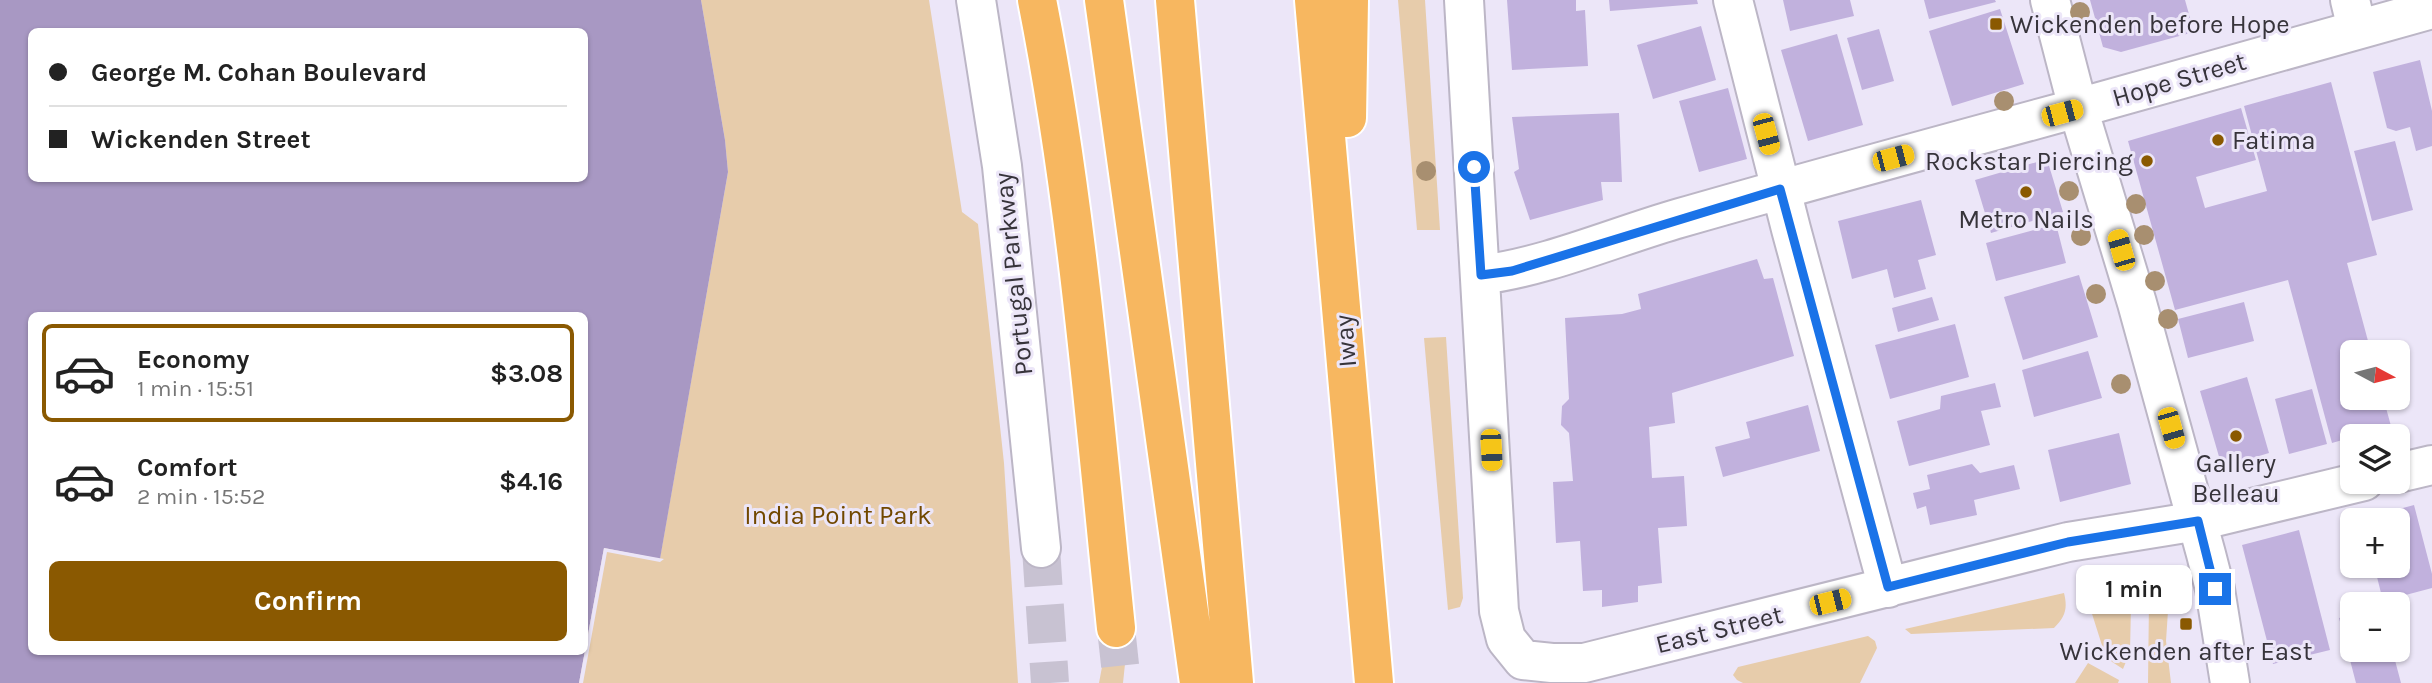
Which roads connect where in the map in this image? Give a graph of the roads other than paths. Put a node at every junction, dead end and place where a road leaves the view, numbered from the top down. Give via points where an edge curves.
1 (976, 0) edge
2 (1037, 0) edge
3 (1104, 0) edge
4 (1175, 0) edge
5 (1314, 0) edge
6 (1349, 0) edge
7 (1464, 0) edge
8 (1733, 0) edge
9 (2050, 0) edge
10 (2432, 9) edge
11 (2354, 14) edge
12 (2078, 108) junction
13 (1780, 189) junction
14 (1481, 275) junction
15 (1345, 344) junction
16 (2432, 465) edge
17 (2410, 470) edge
18 (2340, 487) edge
19 (2198, 521) junction
20 (1041, 548) tunnel mouth
21 (1888, 587) junction
22 (1116, 628) tunnel mouth
23 (1199, 683) edge
24 (1234, 683) edge
25 (1374, 683) edge
26 (2230, 683) edge

1 - 20 street, Portugal Parkway via 1002,166
2 - 22 highway via 1073,222
3 - 23 highway
4 - 24 highway
5 - 15 highway, Iway
6 - 15 highway
7 - 14 street
8 - 13 street
9 - 12 street
10 - 11 street, Hope Street
11 - 12 street, Hope Street
12 - 13 street, Hope Street
12 - 19 street
13 - 14 street, Hope Street via 1512,271
13 - 21 street
14 - 21 street, East Street via 1499,611 1506,639 1523,660 1584,663
15 - 25 highway, Iway
16 - 17 street
18 - 19 street, East Street
19 - 21 street, East Street via 2068,542
19 - 26 street via 2215,589

